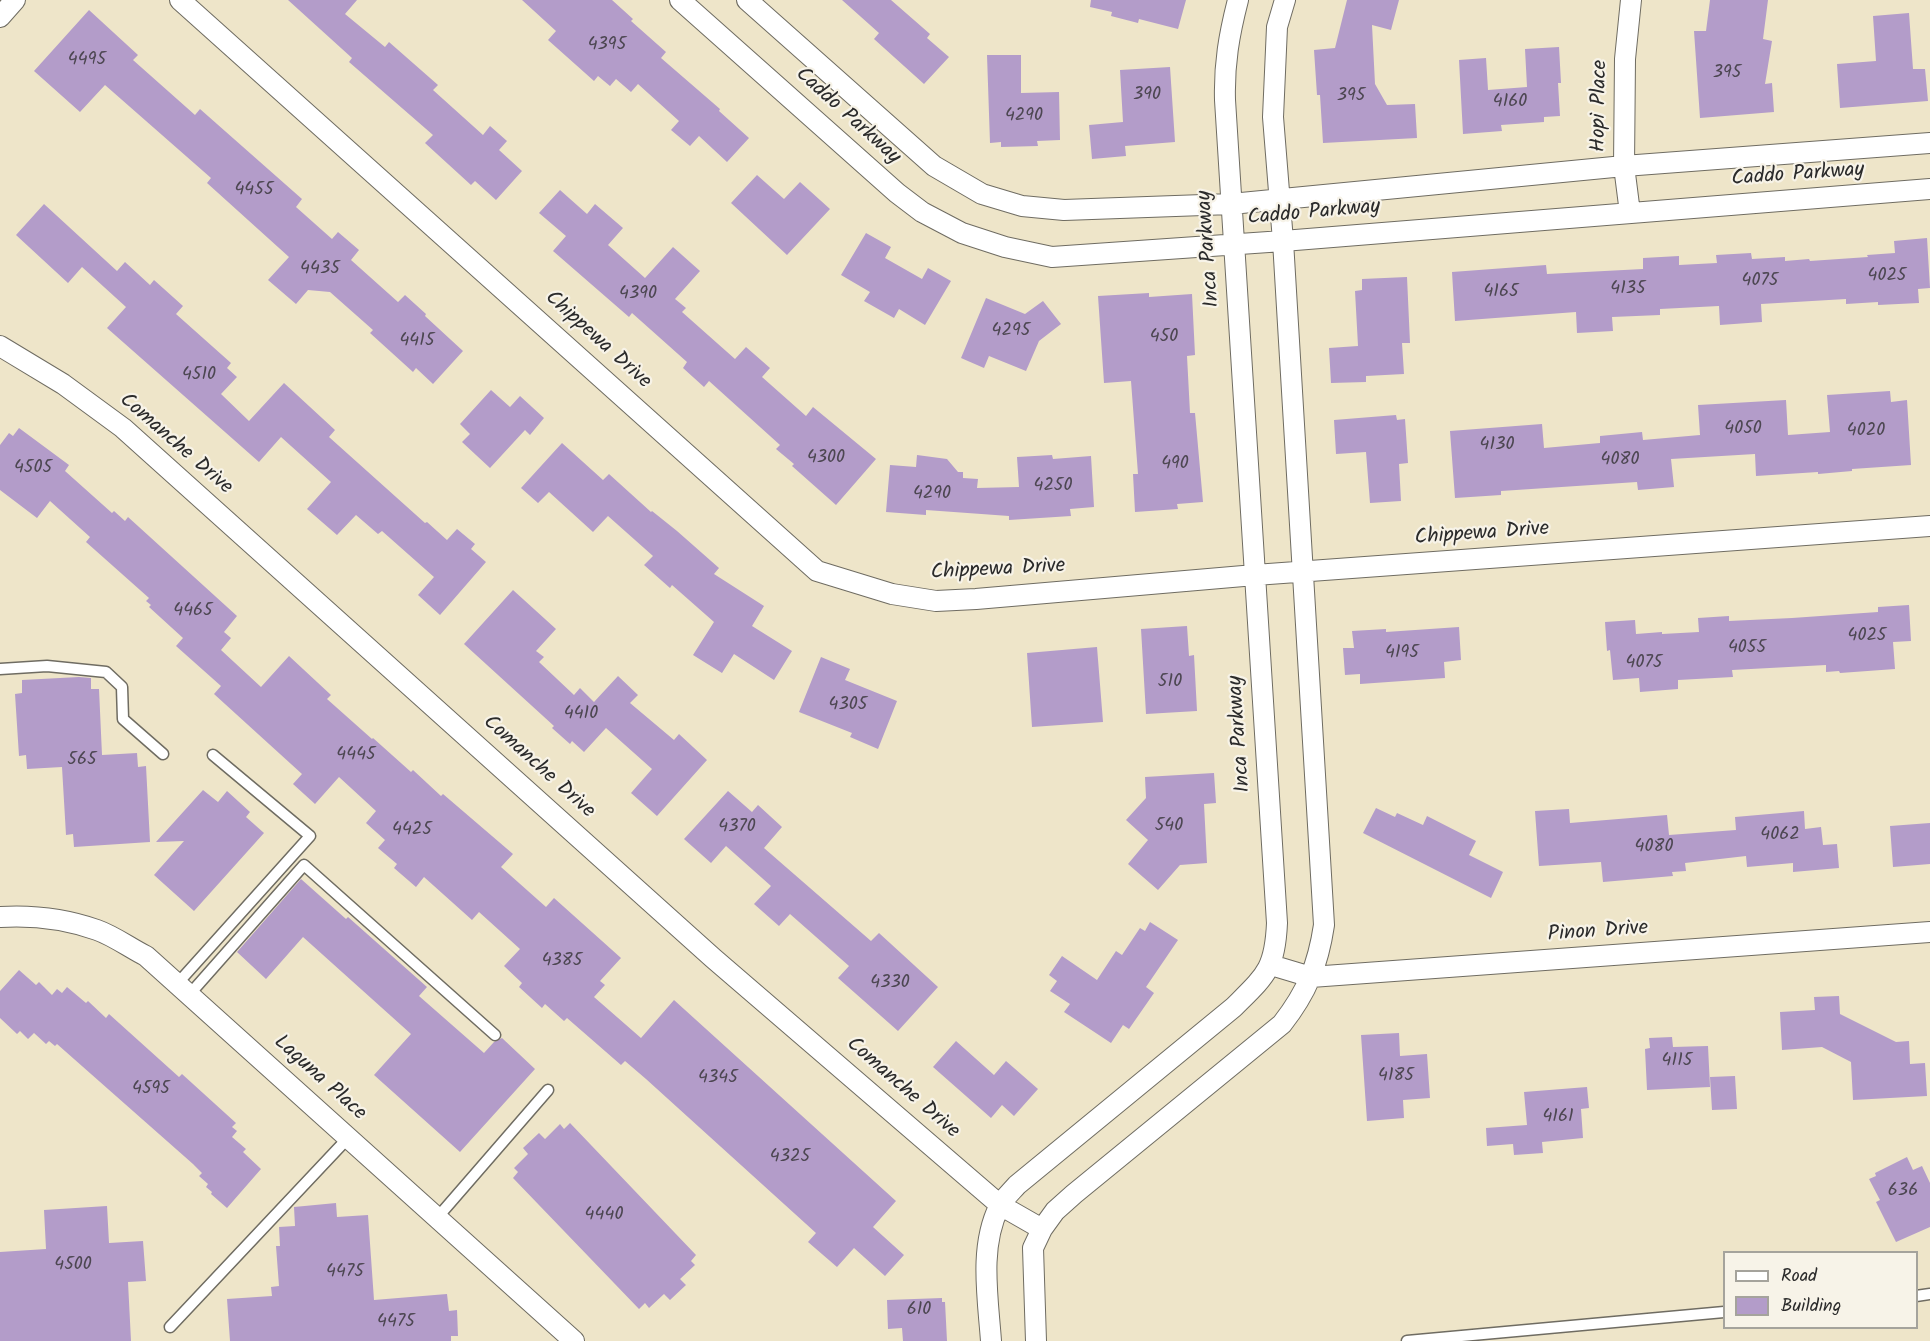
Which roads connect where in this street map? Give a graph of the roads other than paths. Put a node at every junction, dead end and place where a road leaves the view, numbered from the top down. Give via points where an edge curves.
1 (15, 0) edge
2 (180, 0) edge
3 (680, 0) edge
4 (747, 0) edge
5 (1238, 0) edge
6 (1285, 0) edge
7 (1631, 0) edge
8 (0, 17) edge
9 (1930, 143) edge
10 (1624, 166) junction
11 (1930, 189) edge
12 (1279, 200) junction
13 (1232, 204) junction
14 (1630, 213) junction
15 (1284, 241) junction
16 (1234, 245) junction
17 (0, 346) edge
18 (1930, 526) edge
19 (1302, 572) junction
20 (1255, 575) junction
21 (0, 669) edge
22 (164, 754) dead end
23 (213, 755) dead end
24 (0, 917) edge
25 (1930, 932) edge
26 (1271, 965) junction
27 (1311, 977) junction
28 (183, 989) junction
29 (495, 1035) dead end
30 (548, 1090) dead end
31 (348, 1138) junction
32 (1000, 1205) junction
33 (437, 1218) junction
34 (1042, 1229) junction
35 (1723, 1312) edge
36 (170, 1327) dead end
37 (574, 1341) edge
38 (991, 1341) edge
39 (1036, 1341) edge
40 (1407, 1341) edge

1 - 8 street
2 - 20 street, Chippewa Drive via 817,571 892,594 936,601
3 - 16 street, Caddo Parkway via 897,194 962,233 1052,257
4 - 13 street, Caddo Parkway via 934,166 982,194 1022,206 1064,210
5 - 13 street, Inca Parkway via 1224,76
6 - 12 street via 1277,27 1273,117
7 - 10 street, Hopi Place via 1625,59
9 - 10 street, Caddo Parkway
10 - 12 street, Caddo Parkway
10 - 14 street, Hopi Place
11 - 14 street, Caddo Parkway
12 - 13 street, Caddo Parkway
12 - 15 street
13 - 16 street, Inca Parkway
14 - 15 street, Caddo Parkway
15 - 16 street, Caddo Parkway
15 - 19 street
16 - 20 street, Inca Parkway
17 - 32 street, Comanche Drive via 63,384 123,428 704,950
18 - 19 street, Chippewa Drive
19 - 20 street, Chippewa Drive
19 - 27 street via 1324,925
20 - 26 street, Inca Parkway via 1277,923
21 - 22 lane via 47,666 106,672 122,687 123,719
23 - 28 lane via 310,836
24 - 28 street, Laguna Place via 60,919 99,930 146,956
25 - 27 street, Pinon Drive
26 - 27 street, Pinon Drive
26 - 32 street, Inca Parkway via 1234,1007 1017,1185
27 - 34 street via 1282,1024 1074,1194
28 - 29 lane via 304,865
28 - 31 street, Laguna Place
30 - 33 lane
31 - 33 street, Laguna Place
31 - 36 lane
32 - 34 street, Comanche Drive
32 - 38 street, Inca Parkway via 990,1229 987,1252
33 - 37 street, Laguna Place
34 - 39 street via 1034,1248
35 - 40 lane

